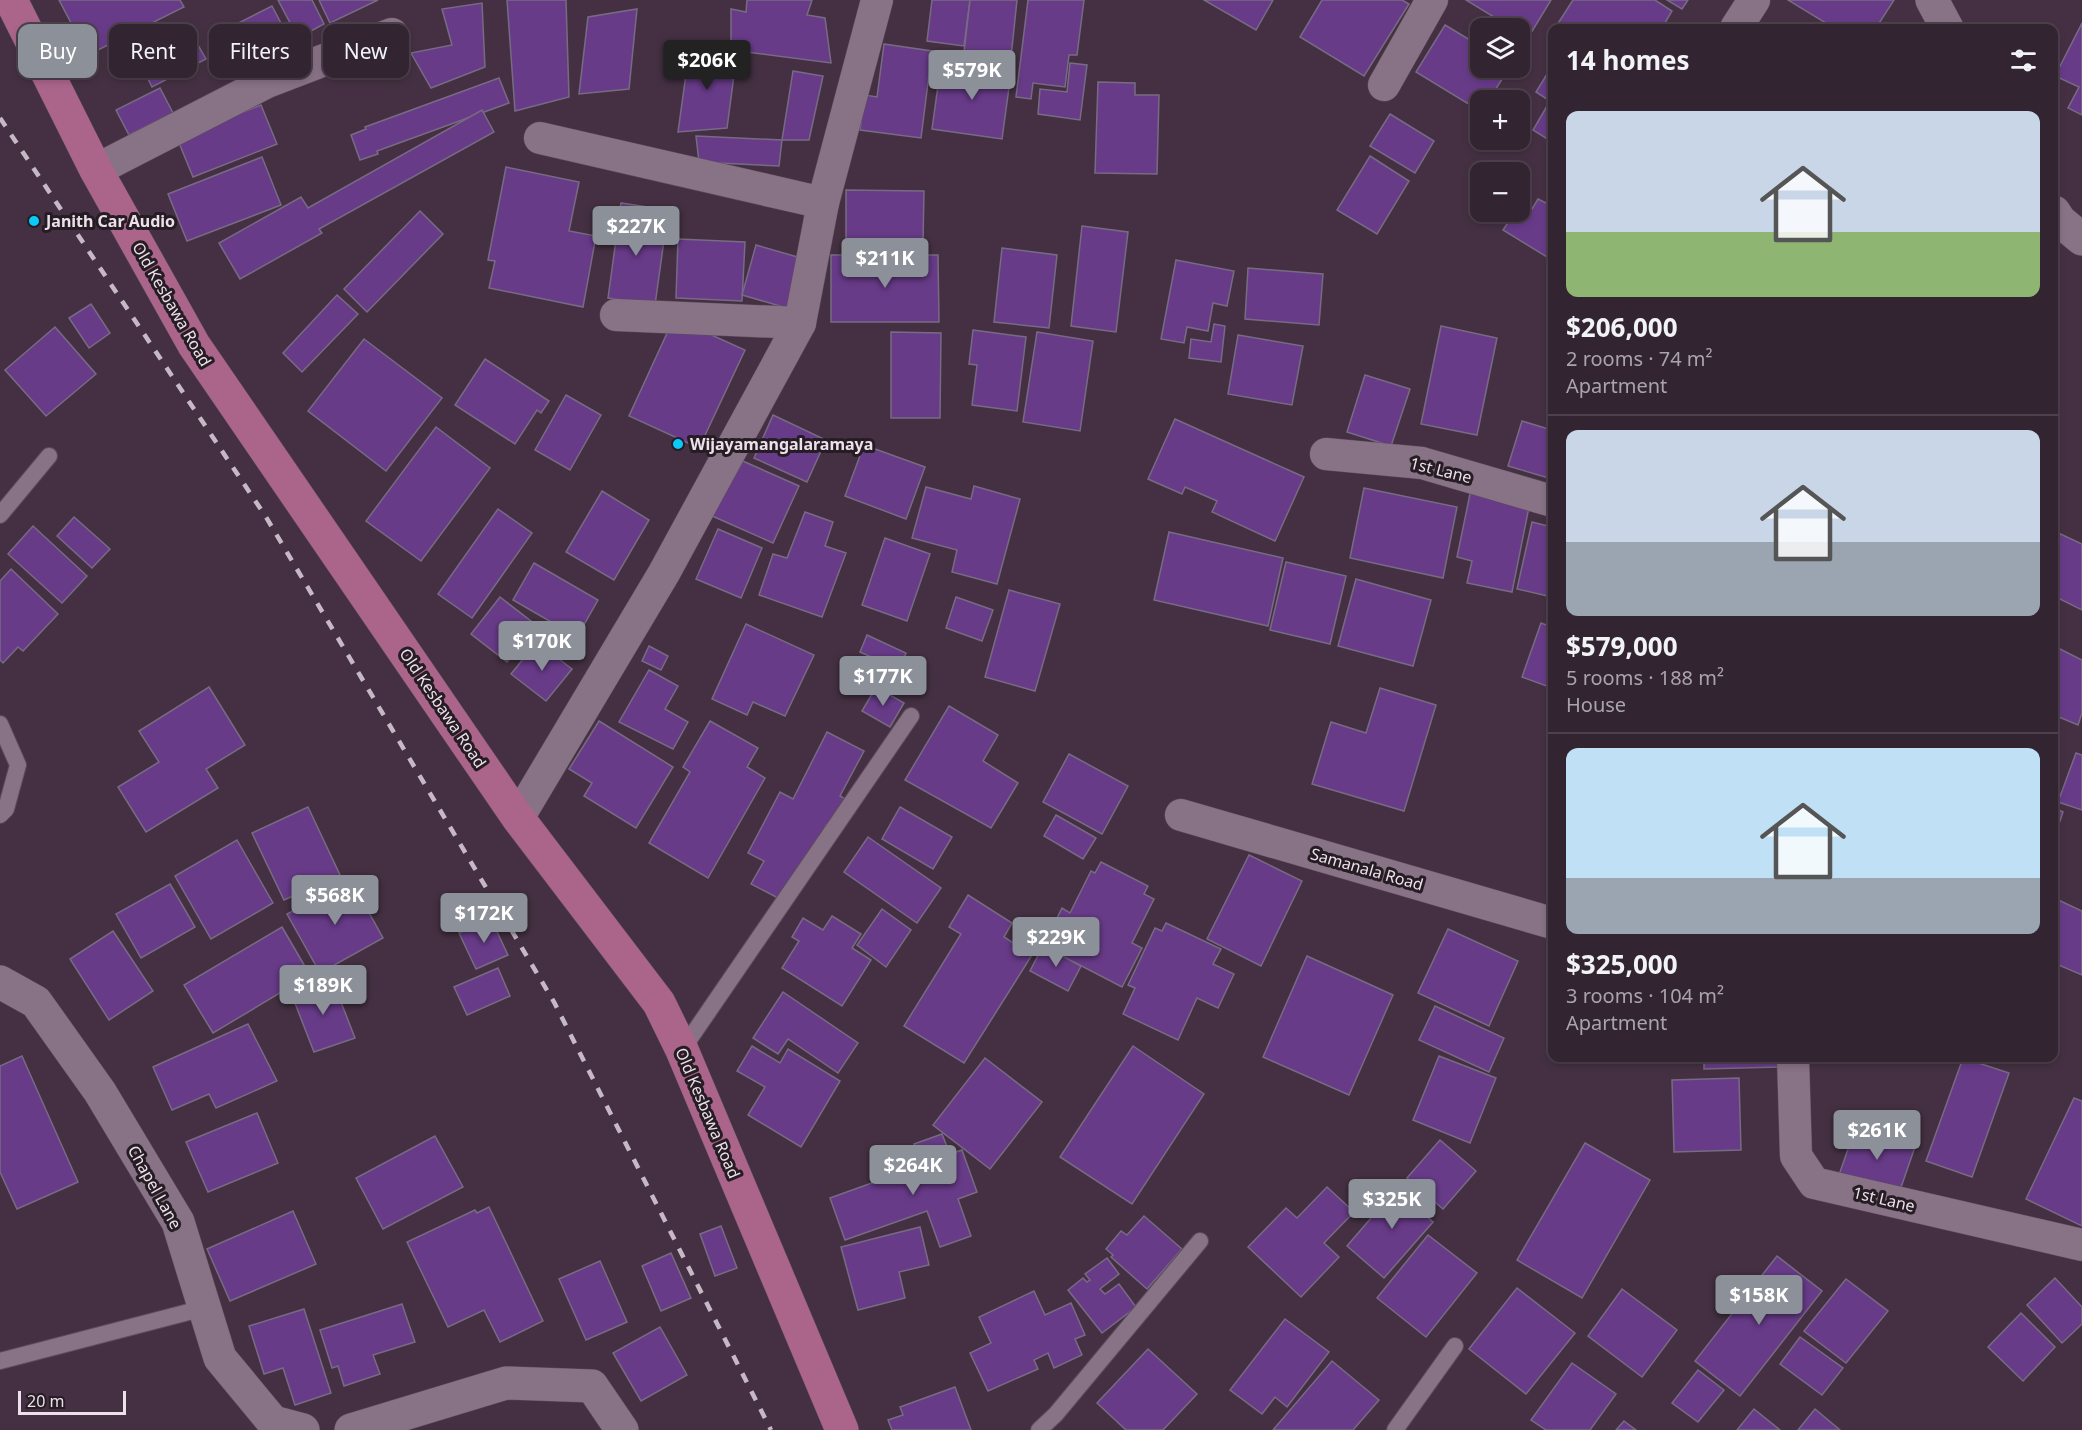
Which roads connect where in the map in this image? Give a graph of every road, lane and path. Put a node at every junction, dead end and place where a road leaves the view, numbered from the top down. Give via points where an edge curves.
1 (11, 0) edge
2 (877, 0) edge
3 (1432, 0) edge
4 (1754, 0) edge
5 (1932, 0) edge
6 (1739, 24) edge
7 (1945, 24) edge
8 (323, 60) edge
9 (1384, 85) dead end
10 (540, 138) dead end
11 (96, 170) junction
12 (823, 203) junction
13 (2058, 218) edge
14 (2082, 239) edge
15 (616, 315) dead end
16 (800, 323) junction
17 (1326, 454) dead end
18 (49, 456) dead end
19 (1548, 500) edge
20 (0, 515) edge
21 (911, 716) dead end
22 (0, 724) edge
23 (0, 814) edge
24 (1180, 815) dead end
25 (518, 818) junction
26 (1548, 922) edge
27 (0, 982) edge
28 (682, 1050) junction
29 (1793, 1062) edge
30 (1200, 1241) dead end
31 (2082, 1245) edge
32 (204, 1308) junction
33 (1455, 1346) dead end
34 (0, 1361) edge
35 (278, 1427) edge
36 (351, 1430) edge
37 (622, 1430) edge
38 (842, 1430) edge
39 (1039, 1430) edge
40 (1395, 1430) edge

1 - 11 main road, Old Kesbawa Road
2 - 12 street
3 - 9 street
4 - 6 street
5 - 7 street
8 - 11 street via 267,82
10 - 12 street
11 - 25 main road, Old Kesbawa Road via 194,345
12 - 16 street
13 - 14 street
15 - 16 street
16 - 25 street via 664,573
17 - 19 street, 1st Lane via 1422,463
18 - 20 lane
21 - 28 lane
22 - 23 lane via 18,765 6,809
24 - 26 street, Samanala Road
25 - 28 main road, Old Kesbawa Road via 659,1004
27 - 32 street, Chapel Lane via 36,1002 100,1092 178,1222
28 - 38 main road, Old Kesbawa Road
29 - 31 street, 1st Lane via 1796,1156 1814,1183
30 - 39 lane
32 - 34 lane
32 - 35 street, Chapel Lane via 220,1358
33 - 40 lane
36 - 37 street via 506,1383 592,1386

